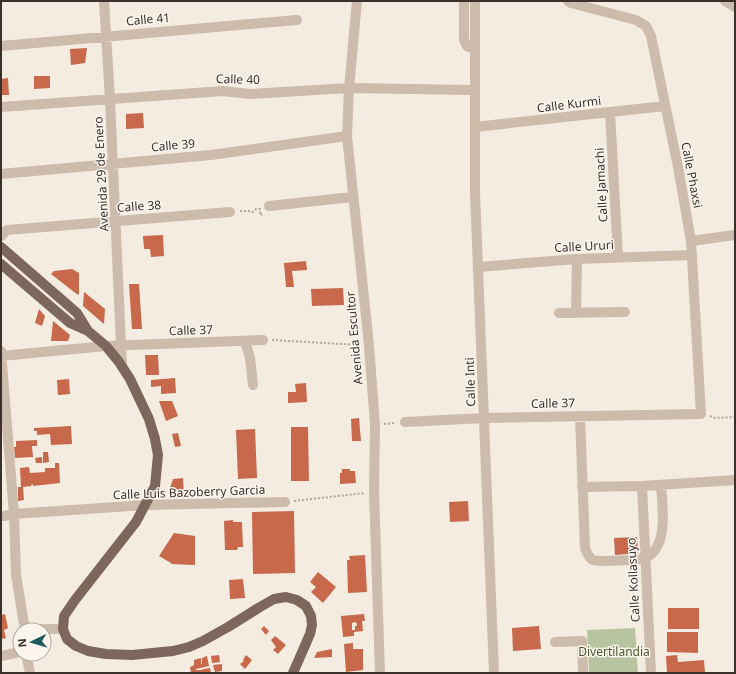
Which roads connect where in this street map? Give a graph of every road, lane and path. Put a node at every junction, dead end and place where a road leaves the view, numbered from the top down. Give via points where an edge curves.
1 (104, 1) edge
2 (358, 1) edge
3 (464, 1) edge
4 (475, 1) edge
5 (568, 1) edge
6 (725, 1) edge
7 (735, 7) edge
8 (297, 20) dead end
9 (106, 36) junction
10 (1, 46) edge
11 (475, 49) junction
12 (349, 88) junction
13 (474, 90) junction
14 (110, 100) junction
15 (665, 106) junction
16 (1, 107) edge
17 (610, 112) junction
18 (475, 127) junction
19 (347, 136) junction
20 (113, 164) junction
21 (1, 174) edge
22 (353, 197) junction
23 (269, 206) dead end
24 (256, 209) dead end
25 (230, 212) joint
26 (116, 221) junction
27 (735, 235) edge
28 (1, 236) edge
29 (691, 241) junction
30 (1, 248) edge
31 (692, 255) junction
32 (618, 257) junction
33 (577, 259) junction
34 (1, 264) edge
35 (478, 268) junction
36 (625, 312) dead end
37 (559, 313) dead end
38 (576, 313) junction
39 (88, 331) junction
40 (263, 340) joint
41 (245, 341) junction
42 (121, 345) junction
43 (369, 345) junction
44 (106, 346) junction
45 (1, 351) edge
46 (1, 356) edge
47 (122, 367) junction
48 (253, 385) dead end
49 (701, 414) junction
50 (580, 416) junction
51 (735, 417) edge
52 (484, 418) junction
53 (406, 422) joint
54 (375, 425) junction
55 (735, 480) edge
56 (661, 484) junction
57 (642, 486) junction
58 (582, 487) junction
59 (374, 492) junction
60 (285, 502) joint
61 (145, 506) junction
62 (9, 515) junction
63 (645, 558) junction
64 (24, 622) edge
65 (52, 629) edge
66 (63, 629) junction
67 (555, 642) dead end
68 (12, 654) edge
69 (1, 656) edge
70 (28, 662) edge
71 (30, 673) edge
72 (293, 673) edge
73 (380, 673) edge
74 (494, 673) edge
75 (584, 673) edge
76 (651, 673) edge

1 - 9 street, Avenida 29 de Enero
2 - 12 street, Avenida Escultor
3 - 11 street via 464,40 467,46
4 - 11 street
5 - 15 street, Calle Phaxsi via 636,20 646,26 651,36
6 - 7 street
8 - 9 street, Calle 41
9 - 10 street, Calle 41
9 - 14 street, Avenida 29 de Enero
11 - 13 street
12 - 13 street, Calle 40
12 - 14 street, Calle 40 via 250,94 223,91
12 - 19 street, Avenida Escultor
13 - 18 street, Calle Inti
14 - 16 street, Calle 40
14 - 20 street, Avenida 29 de Enero
15 - 17 street, Calle Kurmi
15 - 29 street, Calle Phaxsi
17 - 18 street, Calle Kurmi
17 - 32 street, Calle Jamachi
18 - 35 street, Calle Inti
19 - 20 street, Calle 39 via 211,155
19 - 22 street, Avenida Escultor
20 - 21 street, Calle 39
20 - 26 street, Avenida 29 de Enero
22 - 23 street
22 - 43 street, Avenida Escultor
24 - 25 path via 253,212
25 - 26 street, Calle 38
26 - 28 street, Calle 38 via 7,230
26 - 42 street, Avenida 29 de Enero
27 - 29 street
29 - 31 street, Calle Phaxsi
30 - 39 main road via 78,312
31 - 32 street, Calle Ururi
31 - 49 street, Calle Phaxsi
32 - 33 street, Calle Ururi
33 - 35 street, Calle Ururi
33 - 38 street
34 - 39 main road via 70,323
35 - 52 street, Calle Inti
36 - 38 street
37 - 38 street
39 - 44 main road
40 - 41 street, Calle 37
40 - 43 path
41 - 42 street, Calle 37
41 - 48 street
42 - 44 street, Calle 37
42 - 47 street, Avenida 29 de Enero
43 - 54 street, Avenida Escultor
44 - 46 street
44 - 47 main road
45 - 46 street
46 - 62 street
47 - 61 main road via 149,419 158,455 155,486
49 - 50 street, Calle 37
49 - 51 path via 715,418
50 - 52 street, Calle 37
50 - 58 street
52 - 53 street, Calle 37
52 - 74 street, Calle Inti
53 - 54 path
54 - 59 street, Avenida Escultor
55 - 56 street
56 - 57 street
56 - 63 street via 661,538 654,551
57 - 58 street
57 - 63 street, Calle Kollasuyo
58 - 63 street via 585,548 588,557 606,561
59 - 60 path
59 - 73 street, Avenida Escultor
60 - 61 street, Calle Luis Bazoberry Garcia
61 - 62 street, Calle Luis Bazoberry Garcia
61 - 66 main road via 136,522 64,616
62 - 64 street
63 - 76 street, Calle Kollasuyo
65 - 66 street
66 - 72 main road via 68,639 88,651 132,655 174,651 203,641 274,599 286,597 306,606 312,625
67 - 75 street via 582,641
68 - 69 street
70 - 71 street

